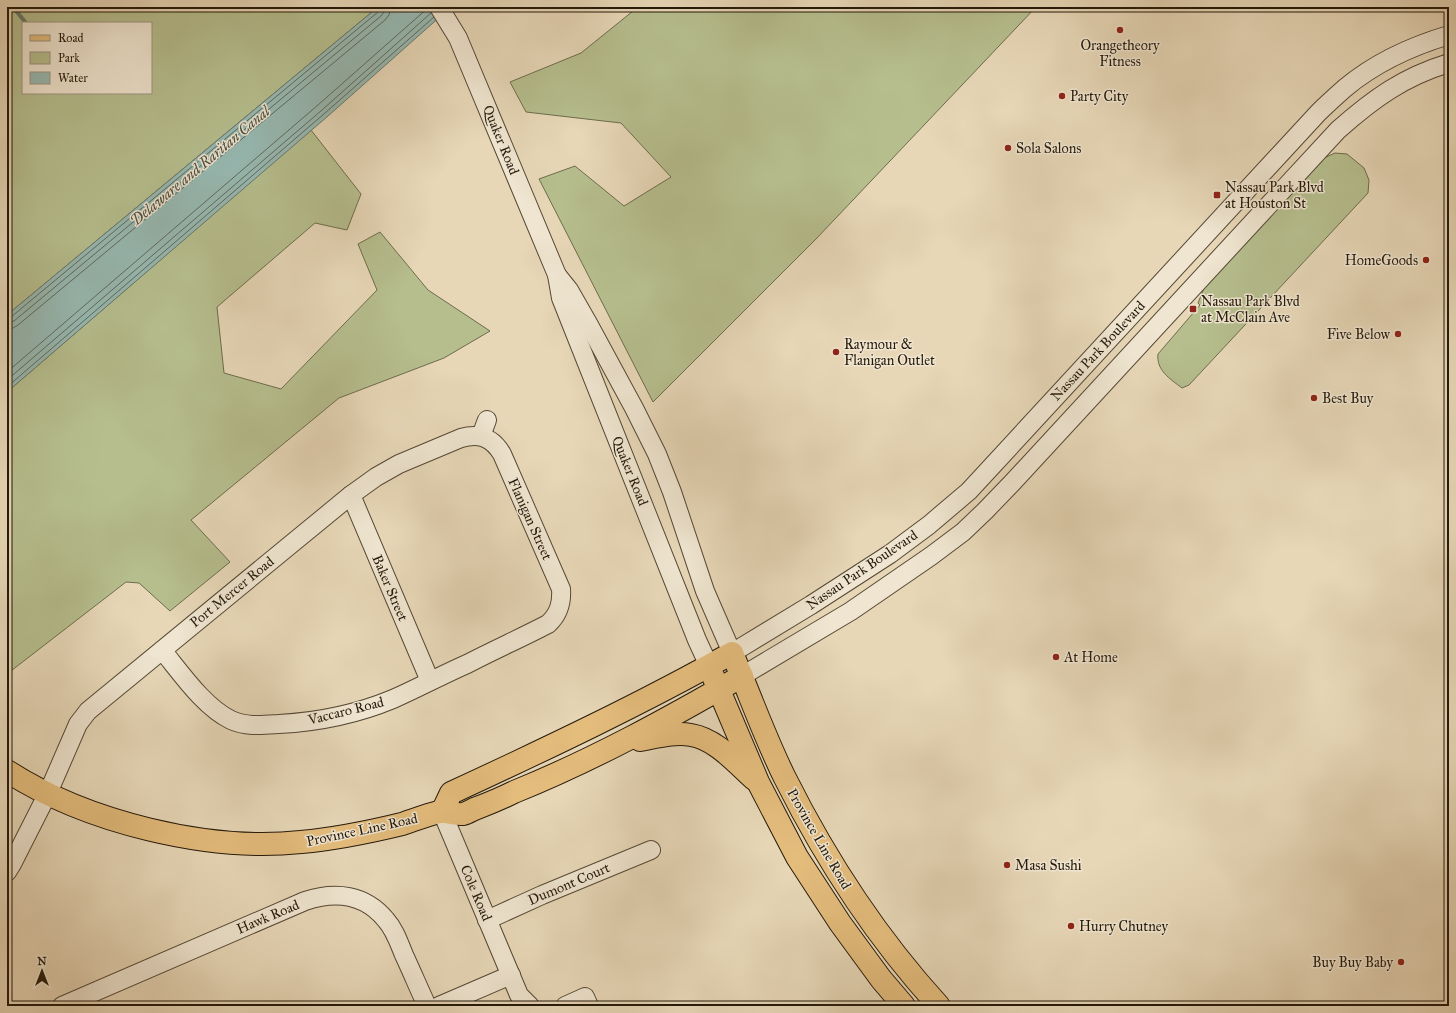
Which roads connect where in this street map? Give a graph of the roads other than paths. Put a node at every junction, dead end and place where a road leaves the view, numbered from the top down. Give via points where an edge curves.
1 (442, 11) edge
2 (1449, 35) edge
3 (1449, 62) edge
4 (557, 275) junction
5 (1104, 344) junction
6 (1121, 365) junction
7 (488, 420) dead end
8 (481, 436) junction
9 (351, 495) junction
10 (544, 626) joint
11 (162, 650) junction
12 (732, 653) junction
13 (709, 666) junction
14 (742, 676) junction
15 (430, 682) junction
16 (719, 690) junction
17 (617, 745) junction
18 (7, 771) edge
19 (758, 782) junction
20 (48, 793) junction
21 (442, 812) junction
22 (652, 850) dead end
23 (7, 872) edge
24 (487, 920) junction
25 (511, 975) junction
26 (62, 1006) edge
27 (427, 1006) edge
28 (439, 1006) edge
29 (530, 1006) edge
30 (565, 1006) edge
31 (589, 1006) edge
32 (904, 1006) edge
33 (939, 1006) edge

1 - 4 street, Quaker Road via 458,38
2 - 5 street, Nassau Park Boulevard via 1403,51 1346,87 1305,126
3 - 6 street, Nassau Park Boulevard via 1404,80 1363,108 1338,130
4 - 12 street, Quaker Road via 569,290 589,325 657,454 705,591
4 - 13 street, Quaker Road via 561,298
5 - 6 street
5 - 12 street, Nassau Park Boulevard via 969,491 929,525 884,558
6 - 14 street, Nassau Park Boulevard via 1012,483 962,532 851,611
7 - 8 street
8 - 9 street, Port Mercer Road via 461,438 400,464
8 - 10 street, Flanigan Street via 491,441 502,454 561,590 565,608
9 - 11 street, Port Mercer Road
9 - 15 street, Baker Street
10 - 15 street, Vaccaro Road
11 - 15 street, Vaccaro Road via 219,714 247,724 264,725 326,719 363,710
11 - 20 street, Port Mercer Road via 88,711 78,724
12 - 13 main road
12 - 14 main road
13 - 16 main road
13 - 21 main road via 574,736 451,793
14 - 16 main road, Province Line Road
14 - 33 main road, Province Line Road via 784,777 833,866 890,948
16 - 17 main road, Province Line Road
16 - 19 main road, Province Line Road
17 - 19 main road via 663,735 693,735 718,747
17 - 21 main road, Province Line Road via 463,814
18 - 20 main road, Province Line Road
19 - 32 main road, Province Line Road via 797,858 840,923
20 - 21 main road, Province Line Road via 125,823 166,833 256,844 334,838
20 - 23 street, Port Mercer Road
21 - 24 street, Cole Road
22 - 24 street, Dumont Court
24 - 25 street, Cole Road
25 - 28 street
25 - 29 street, Cole Road via 519,995
26 - 27 street, Hawk Road via 305,900 335,895 348,896 363,902 386,920 394,932
30 - 31 street via 585,997

